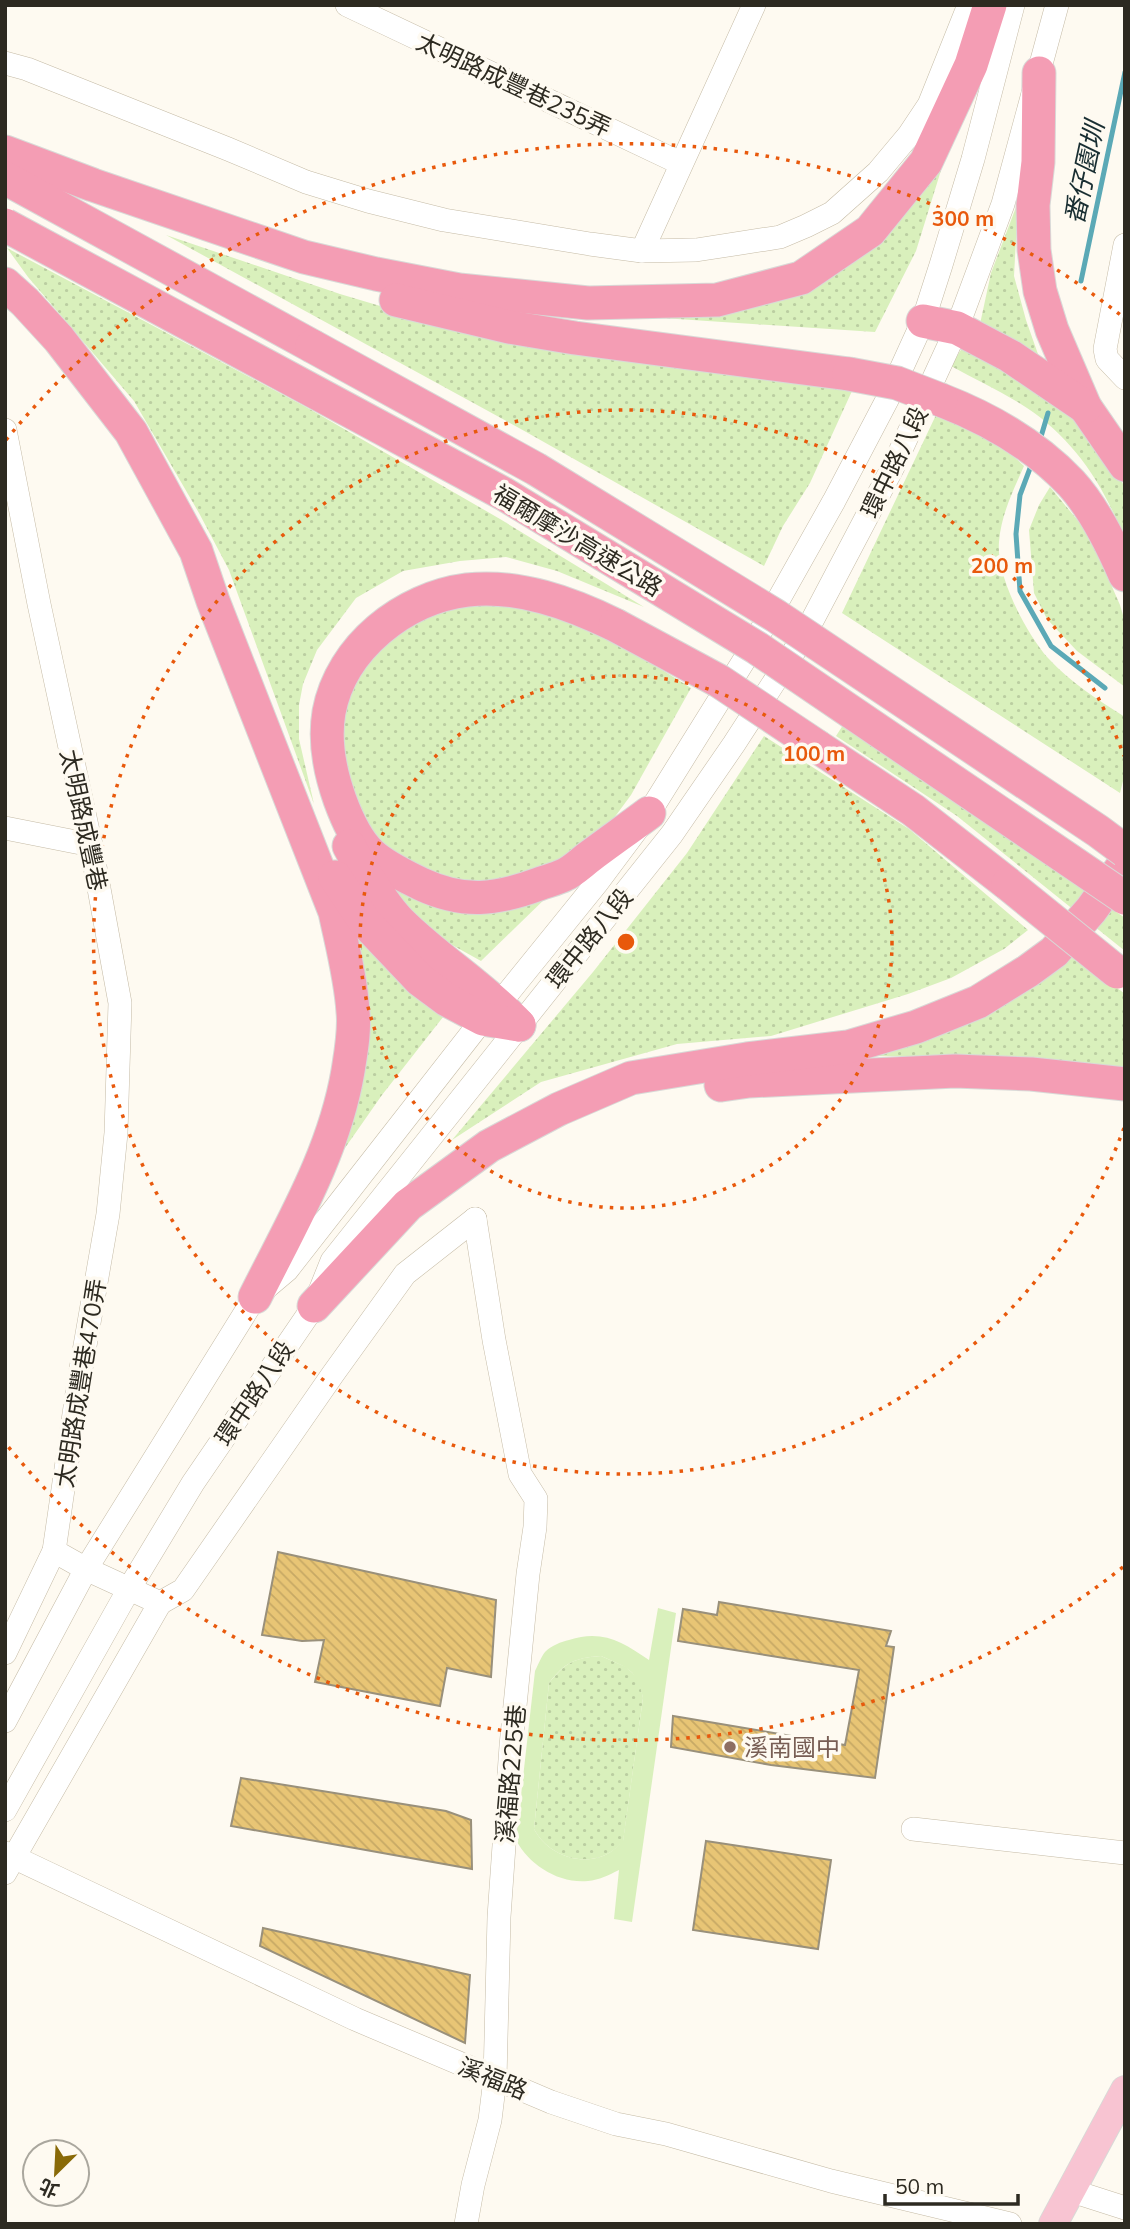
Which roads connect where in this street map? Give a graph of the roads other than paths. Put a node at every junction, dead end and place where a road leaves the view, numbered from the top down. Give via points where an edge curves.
1 (347, 5) edge
2 (754, 5) edge
3 (969, 5) edge
4 (990, 5) edge
5 (1013, 5) edge
6 (1057, 5) edge
7 (5, 64) edge
8 (1039, 73) junction
9 (5, 152) edge
10 (680, 163) junction
11 (5, 178) edge
12 (93, 186) junction
13 (5, 225) edge
14 (1125, 245) edge
15 (642, 251) junction
16 (15, 293) edge
17 (923, 321) junction
18 (957, 328) junction
19 (1125, 378) edge
20 (1085, 407) junction
21 (5, 430) edge
22 (1125, 465) edge
23 (1125, 575) edge
24 (327, 740) junction
25 (649, 813) junction
26 (298, 818) junction
27 (5, 828) edge
28 (91, 845) junction
29 (1125, 851) edge
30 (1125, 863) edge
31 (1125, 898) edge
32 (1121, 975) edge
33 (500, 1016) junction
34 (1125, 1084) edge
35 (559, 1109) junction
36 (108, 1214) joint
37 (255, 1297) junction
38 (314, 1306) junction
39 (54, 1551) junction
40 (86, 1569) junction
41 (129, 1589) junction
42 (160, 1603) junction
43 (5, 1653) edge
44 (5, 1721) edge
45 (5, 1810) edge
46 (913, 1829) dead end
47 (1125, 1853) edge
48 (8, 1861) edge
49 (495, 2079) junction
50 (1125, 2090) edge
51 (1072, 2191) junction
52 (1125, 2208) edge
53 (466, 2224) edge
54 (1010, 2224) edge
55 (1053, 2224) edge

1 - 10 street, 太明路成豐巷235弄
2 - 10 street
3 - 15 street via 929,105 878,172 832,213 780,237 696,250
4 - 12 highway via 971,65 926,162 870,231 801,278 717,300 588,303 459,290 304,257
5 - 17 street, 環中路八段 via 973,159
6 - 8 street, 環中路八段
7 - 15 street via 306,182 368,201 444,220
8 - 18 street, 環中路八段 via 1003,205
8 - 20 highway via 1034,250 1052,330
9 - 12 highway
10 - 15 street
11 - 29 highway, 福爾摩沙高速公路, bridge via 536,469 776,615
12 - 23 highway, bridge via 194,234 293,273 369,293 509,327 897,383 970,411 1021,439 1072,484 1101,526
13 - 31 highway, 福爾摩沙高速公路, bridge via 504,494 757,648
14 - 19 street via 1105,349 1107,359
16 - 26 highway via 59,339 131,432 158,479 195,551
17 - 18 highway
17 - 25 street, 環中路八段 via 834,502 748,654
18 - 20 highway via 1010,356
18 - 33 street, 環中路八段 via 893,467 804,636 734,744 671,834
20 - 22 highway
21 - 28 street, 太明路成豐巷
24 - 25 highway via 333,780 349,824 371,854 399,873 457,897 497,897 564,875
24 - 32 highway, bridge via 329,710 341,680 356,653 379,628 419,605 470,590 523,592 557,601 615,625 719,681 913,810
24 - 33 highway via 320,767 329,810 358,863 398,921
25 - 33 street, 環中路八段
26 - 33 highway via 365,922 420,980 447,1000
26 - 37 highway via 335,912 354,1014 351,1051 334,1133
27 - 28 street
28 - 36 street, 太明路成豐巷 via 120,1003
30 - 35 highway via 1054,952 978,1002 848,1047 631,1078
33 - 37 street, 環中路八段 via 287,1270
33 - 38 street, 環中路八段 via 332,1261
34 - 35 highway via 955,1072 749,1081
35 - 38 highway via 489,1146 408,1205
36 - 39 street, 太明路成豐巷470弄
37 - 40 street, 環中路八段
38 - 41 street, 環中路八段 via 193,1483
39 - 40 street
39 - 43 street
40 - 41 street
40 - 44 street, 環中路八段
41 - 42 street
41 - 45 street, 環中路八段
42 - 48 street
42 - 49 street, 溪福路225巷 via 183,1590 405,1275 475,1219 520,1474 536,1499 510,1759 499,1917
46 - 47 street
48 - 49 street, 溪福路
49 - 53 street, 溪福路225巷
49 - 54 street, 溪福路 via 616,2123
50 - 51 main road
51 - 52 street
51 - 55 main road

